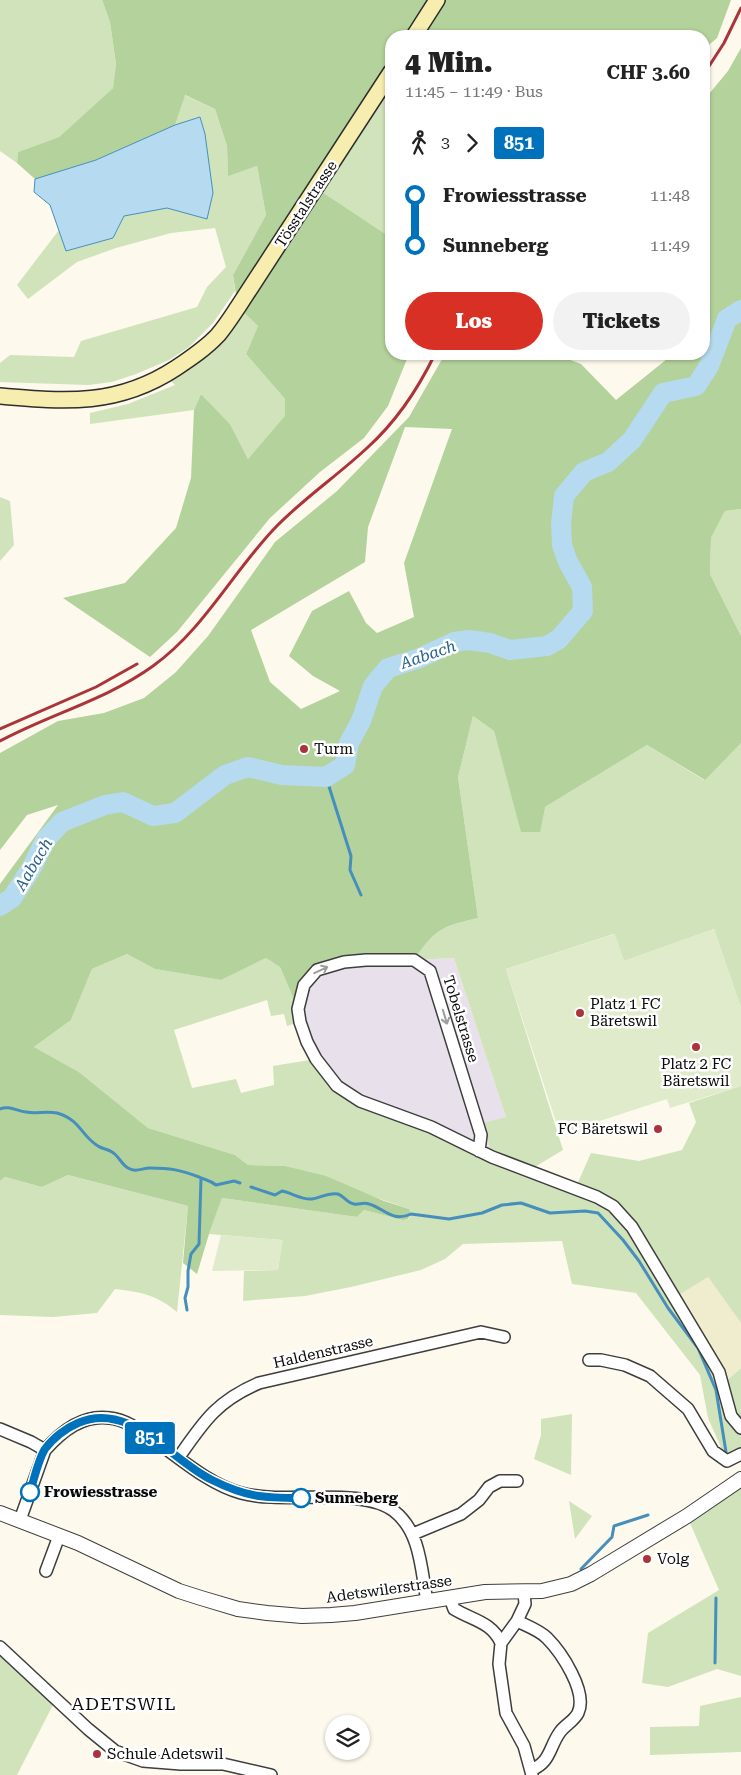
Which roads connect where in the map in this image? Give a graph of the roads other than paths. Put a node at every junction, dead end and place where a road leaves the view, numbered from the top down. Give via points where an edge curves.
1 (437, 0) edge
2 (418, 30) edge
3 (385, 81) edge
4 (0, 396) edge
5 (479, 1151) junction
6 (504, 1337) dead end
7 (589, 1360) dead end
8 (741, 1428) edge
9 (0, 1429) edge
10 (45, 1450) junction
11 (741, 1454) edge
12 (179, 1457) junction
13 (741, 1479) edge
14 (517, 1481) dead end
15 (0, 1512) edge
16 (20, 1520) junction
17 (413, 1534) junction
18 (59, 1536) junction
19 (46, 1571) dead end
20 (524, 1592) junction
21 (450, 1598) junction
22 (427, 1601) junction
23 (517, 1621) junction
24 (501, 1644) junction
25 (0, 1647) edge
26 (532, 1773) edge
27 (270, 1775) edge

1 - 2 main road
3 - 4 main road, Tösstalstrasse via 238,307 218,335 196,356 139,388 115,396 87,400
5 -> 5 street, Tobelstrasse via 430,1127 360,1101 337,1086 316,1059 300,1022 298,1009 304,985 317,970 344,962 414,960 430,971 481,1135
5 - 8 street, Tobelstrasse via 597,1197 622,1215 719,1372 731,1416
6 - 12 street, Haldenstrasse via 481,1332 259,1382 216,1409
7 - 11 street via 625,1365 650,1376 688,1409 719,1457 727,1461
9 - 10 street
10 - 12 street via 59,1434 74,1425 93,1418 110,1418 135,1427
10 - 16 street
12 - 17 street via 210,1479 257,1497 354,1498 379,1502 401,1517
13 - 20 street, Adetswilerstrasse via 591,1574 556,1588
14 - 17 street via 488,1487 479,1500 460,1514
15 - 16 street, Adetswilerstrasse
16 - 18 street, Adetswilerstrasse
17 - 22 street
18 - 19 street
18 - 22 street, Adetswilerstrasse via 179,1591 238,1609 302,1616 331,1615
20 - 21 street, Adetswilerstrasse via 493,1591
20 - 23 street via 525,1604
21 - 22 street, Adetswilerstrasse
21 - 24 street via 454,1609 489,1627
23 - 24 street
23 - 26 street via 546,1638 571,1669 581,1705 578,1713 560,1731 545,1761
24 - 26 street via 499,1664 506,1713 524,1746
25 - 27 street via 115,1752 143,1760 223,1764

